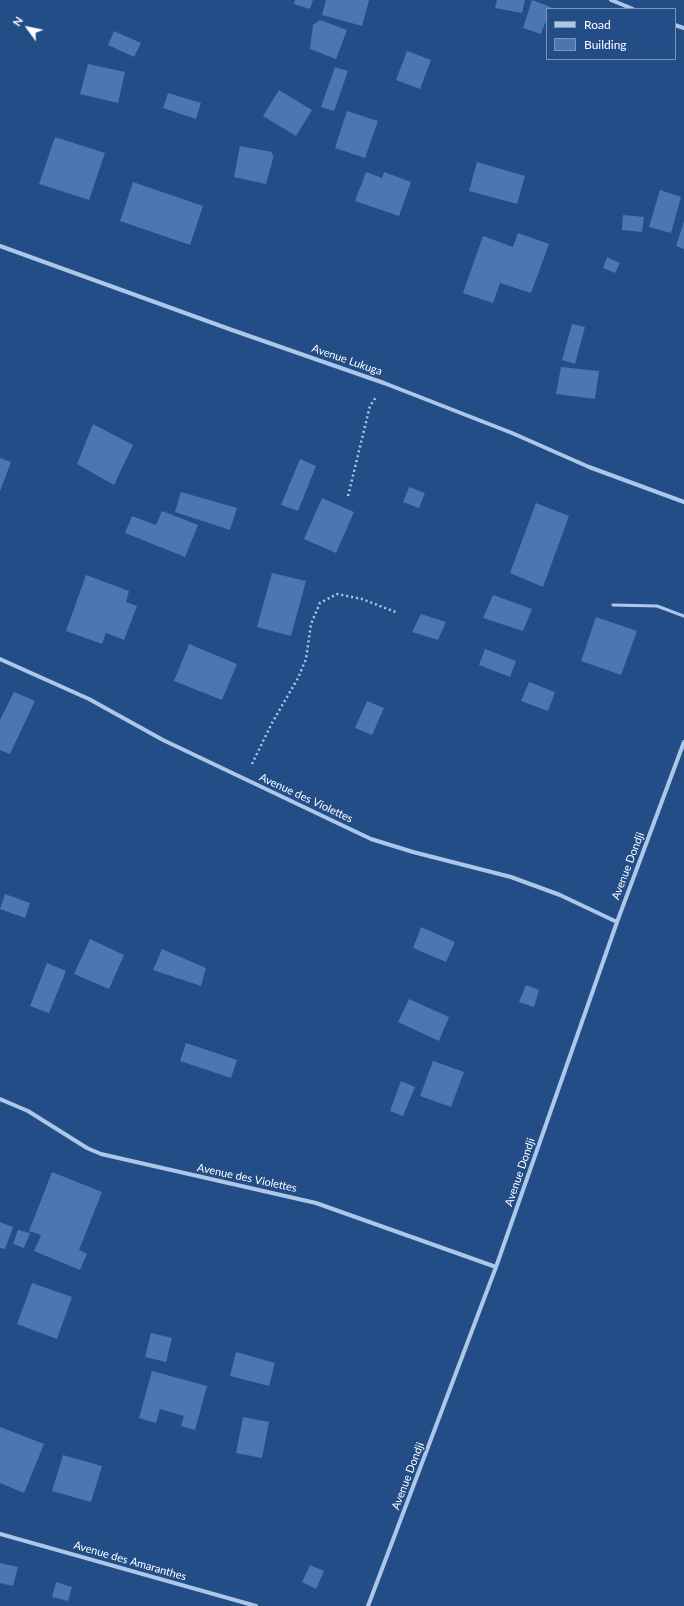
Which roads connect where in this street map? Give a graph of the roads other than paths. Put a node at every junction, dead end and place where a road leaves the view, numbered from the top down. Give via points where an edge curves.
1 (611, 0) edge
2 (631, 8) edge
3 (0, 246) edge
4 (684, 502) edge
5 (613, 605) dead end
6 (684, 616) edge
7 (0, 659) edge
8 (684, 742) edge
9 (617, 922) junction
10 (0, 1099) edge
11 (496, 1267) junction
12 (0, 1534) edge
13 (256, 1606) edge
14 (368, 1606) edge

1 - 2 street
3 - 4 street, Avenue Lukuga via 384,383 512,433 589,467
5 - 6 lane via 658,606
7 - 9 street, Avenue des Violettes via 89,699 163,740 370,839 511,877 560,895
8 - 9 street, Avenue Dondji
9 - 11 street, Avenue Dondji
10 - 11 street, Avenue des Violettes via 28,1111 86,1148 101,1154 309,1201
11 - 14 street, Avenue Dondji
12 - 13 street, Avenue des Amaranthes

